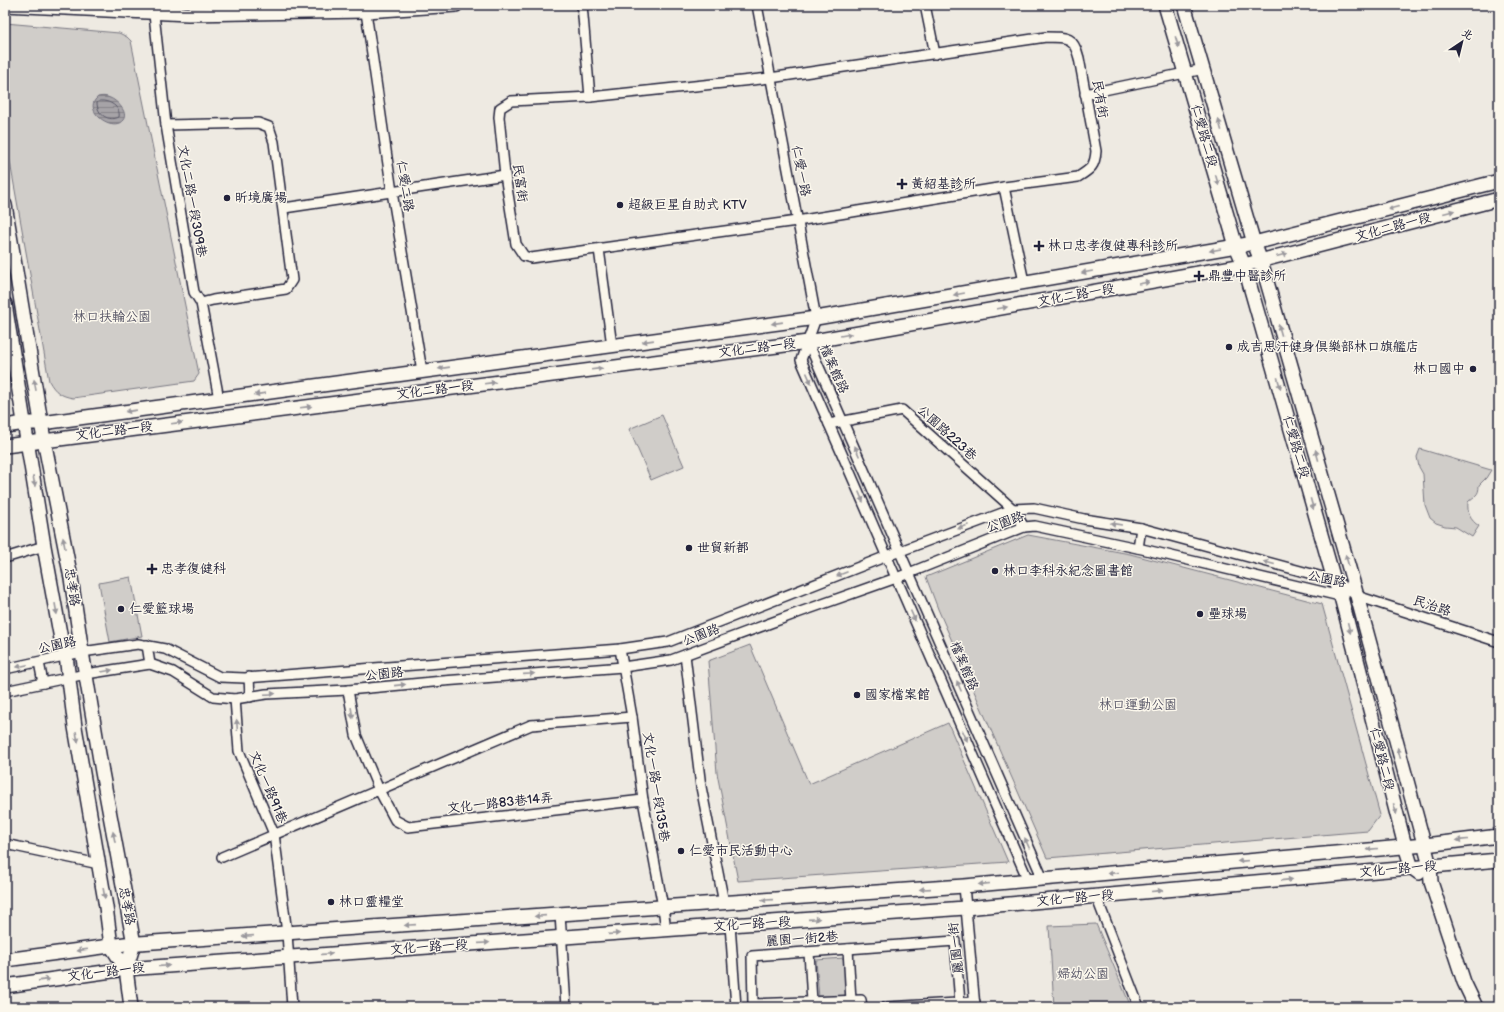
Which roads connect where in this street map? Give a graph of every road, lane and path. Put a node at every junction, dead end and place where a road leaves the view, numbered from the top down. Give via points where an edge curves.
1 (5, 5) edge
2 (456, 5) edge
3 (582, 5) edge
4 (756, 5) edge
5 (925, 5) edge
6 (1165, 5) edge
7 (1184, 5) edge
8 (365, 8) edge
9 (153, 9) edge
10 (188, 10) edge
11 (935, 54) junction
12 (1204, 69) junction
13 (1186, 73) junction
14 (770, 78) junction
15 (1085, 94) junction
16 (590, 97) junction
17 (166, 125) junction
18 (505, 175) junction
19 (1499, 181) edge
20 (1004, 187) junction
21 (392, 192) junction
22 (1499, 199) edge
23 (5, 205) edge
24 (284, 208) junction
25 (797, 221) junction
26 (1254, 243) junction
27 (1236, 246) junction
28 (599, 248) junction
29 (1261, 261) junction
30 (1244, 265) junction
31 (1024, 282) junction
32 (201, 303) junction
33 (5, 304) edge
34 (816, 318) junction
35 (808, 342) junction
36 (612, 346) junction
37 (422, 372) junction
38 (219, 399) junction
39 (843, 420) junction
40 (25, 423) junction
41 (42, 423) junction
42 (829, 424) junction
43 (5, 426) edge
44 (44, 440) junction
45 (27, 442) junction
46 (5, 446) edge
47 (1013, 508) junction
48 (1024, 527) junction
49 (1141, 528) junction
50 (44, 546) junction
51 (1138, 548) junction
52 (900, 551) junction
53 (887, 556) junction
54 (5, 558) edge
55 (1286, 567) junction
56 (910, 573) junction
57 (896, 578) junction
58 (1334, 580) junction
59 (1283, 582) junction
60 (1357, 596) junction
61 (1341, 597) junction
62 (668, 642) junction
63 (1499, 642) edge
64 (148, 645) junction
65 (620, 649) junction
66 (82, 652) junction
67 (685, 655) junction
68 (66, 656) junction
69 (671, 660) junction
70 (39, 662) junction
71 (150, 664) junction
72 (433, 664) junction
73 (623, 667) junction
74 (5, 669) edge
75 (86, 674) junction
76 (248, 677) junction
77 (69, 678) junction
78 (436, 681) junction
79 (43, 683) junction
80 (348, 690) junction
81 (5, 691) edge
82 (250, 697) junction
83 (235, 699) junction
84 (632, 717) junction
85 (379, 790) junction
86 (643, 800) junction
87 (274, 834) junction
88 (1499, 836) edge
89 (5, 844) edge
90 (1425, 844) junction
91 (1405, 846) junction
92 (222, 857) dead end
93 (1499, 860) edge
94 (99, 864) junction
95 (1430, 866) junction
96 (1412, 868) junction
97 (1043, 879) junction
98 (1028, 880) junction
99 (1431, 882) junction
100 (964, 886) junction
101 (1096, 896) junction
102 (724, 903) junction
103 (663, 907) junction
104 (965, 908) junction
105 (560, 914) junction
106 (730, 925) junction
107 (666, 930) junction
108 (287, 933) junction
109 (561, 937) junction
110 (134, 944) junction
111 (111, 946) junction
112 (848, 949) junction
113 (809, 952) junction
114 (288, 957) junction
115 (5, 960) edge
116 (126, 969) junction
117 (5, 986) edge
118 (851, 1001) junction
119 (812, 1002) junction
120 (960, 1003) junction
121 (975, 1005) edge
122 (131, 1007) edge
123 (292, 1007) edge
124 (566, 1007) edge
125 (736, 1007) edge
126 (862, 1007) edge
127 (893, 1007) edge
128 (1139, 1007) edge
129 (1476, 1007) edge

1 - 9 street
2 - 8 street
3 - 16 street
4 - 14 street, 仁愛一路
5 - 11 street
6 -> 13 street, 仁愛路二段
7 - 12 street, 仁愛路二段
8 - 10 street
8 - 21 street, 仁愛二路
9 - 10 street
9 - 17 street, 文化二路一段309巷
11 - 14 street, 民有街
11 - 15 street, 民有街 via 1046,37 1062,37 1076,46
12 - 13 street
26 -> 12 street, 仁愛路二段
13 - 15 street
13 -> 27 street, 仁愛路二段
14 - 16 street, 民富街
14 - 25 street, 仁愛一路
15 - 20 street, 民有街 via 1096,151 1095,163 1078,177
16 - 18 street, 民富街 via 512,101 500,108
17 - 24 street via 258,123 269,128 274,142
17 - 32 street, 文化二路一段309巷 via 194,292
18 - 21 street
18 - 28 street, 民富街 via 516,244 524,256 531,258
19 -> 26 street, 文化二路一段
20 - 25 street, 民有街
20 - 31 street
21 - 24 street
21 - 37 street, 仁愛二路
29 -> 22 street, 文化二路一段
41 -> 23 street, 忠孝路
24 - 32 street via 292,280 286,289
25 - 28 street, 民富街
25 - 34 street, 仁愛一路
26 - 27 street, 文化二路一段
26 - 29 street, 仁愛路二段
27 - 30 street, 仁愛路二段
27 -> 31 street, 文化二路一段
28 - 36 street
29 - 30 street, 文化二路一段
60 -> 29 street, 仁愛路二段
35 -> 30 street, 文化二路一段
30 -> 58 street, 仁愛路二段
31 -> 34 street, 文化二路一段
32 - 38 street, 文化二路一段309巷
33 - 40 street, 忠孝路
34 - 35 street, 仁愛一路
34 -> 36 street, 文化二路一段
35 - 39 street, 檔案館路
35 -> 42 street, 檔案館路 via 802,360
44 -> 35 street, 文化二路一段
36 -> 37 street, 文化二路一段
37 -> 38 street, 文化二路一段
38 -> 41 street, 文化二路一段
39 - 42 street, 公園路223巷
39 - 47 street, 公園路223巷 via 902,410
52 -> 39 street, 檔案館路
40 - 41 street, 文化二路一段
40 - 43 street, 文化二路一段
40 - 45 street, 忠孝路
41 - 44 street, 忠孝路
42 -> 53 street, 檔案館路
44 - 45 street, 文化二路一段
66 -> 44 street, 忠孝路 via 71,578
45 - 46 street, 文化二路一段
45 -> 50 street, 忠孝路
47 - 48 street
49 -> 47 street, 公園路 via 1034,508
47 -> 52 street, 公園路
48 - 51 street, 公園路 via 1035,526
48 - 56 street, 公園路
49 - 51 street
55 -> 49 street, 公園路
50 - 54 street
50 -> 68 street, 忠孝路
51 - 59 street, 公園路
52 - 53 street, 公園路
52 - 56 street, 檔案館路
53 - 57 street, 檔案館路
53 -> 62 street, 公園路
55 - 58 street, 公園路
55 - 59 street
56 - 57 street, 公園路
97 -> 56 street, 檔案館路
57 - 67 street, 公園路
57 -> 98 street, 檔案館路
58 - 60 street, 公園路
58 - 61 street, 仁愛路二段
59 - 61 street, 公園路
60 - 61 street, 公園路
60 - 63 street, 民治路
90 -> 60 street, 仁愛路二段
61 -> 91 street, 仁愛路二段
62 - 65 street, 公園路
62 - 69 street
64 - 66 street, 公園路 via 138,644
64 - 71 street
64 - 76 street, 公園路 via 165,649 220,677
65 - 72 street, 公園路
65 - 73 street, 文化一路一段135巷
66 - 68 street, 公園路
66 - 75 street, 忠孝路
67 - 69 street, 公園路
67 - 102 street via 701,787
68 - 70 street, 公園路
68 - 77 street, 忠孝路
69 - 73 street, 公園路
70 -> 74 street, 公園路
70 - 79 street
75 -> 71 street, 公園路
71 - 83 street, 公園路 via 173,672 213,697
72 - 76 street, 公園路
72 - 78 street
78 -> 73 street, 公園路
73 - 84 street, 文化一路一段135巷
75 - 77 street, 公園路
110 -> 75 street, 忠孝路
76 - 82 street
77 - 79 street, 公園路
77 -> 94 street, 忠孝路
80 -> 78 street, 公園路
79 - 81 street, 公園路
82 -> 80 street, 公園路
80 -> 85 street, 文化一路83巷14弄 via 356,735
82 - 83 street, 公園路
87 -> 83 street, 文化一路91巷 via 239,751
84 - 85 street via 531,725
84 - 86 street, 文化一路一段135巷
85 - 86 street, 文化一路83巷14弄 via 395,820 408,827
85 - 87 street
86 - 103 street, 文化一路一段135巷
87 - 92 street
87 - 108 street, 文化一路91巷
88 -> 90 street, 文化一路一段
89 - 94 street
90 - 91 street, 文化一路一段
90 - 95 street, 仁愛路二段
91 - 96 street, 仁愛路二段
91 -> 97 street, 文化一路一段
93 - 95 street, 文化一路一段
94 -> 111 street, 忠孝路
95 - 96 street, 文化一路一段
95 - 99 street, 仁愛路二段
96 - 99 street
101 -> 96 street, 文化一路一段
97 - 98 street, 文化一路一段
98 -> 100 street, 文化一路一段
99 - 129 street, 仁愛路二段 via 1464,982
100 -> 102 street, 文化一路一段
100 - 104 street, 麗園一街
101 - 104 street, 文化一路一段
101 - 128 street
102 - 103 street, 文化一路一段
103 - 105 street, 文化一路一段
103 - 107 street, 文化一路一段135巷
106 -> 104 street, 文化一路一段
104 - 121 street, 麗園一街
105 -> 108 street, 文化一路一段
105 - 109 street
106 - 107 street, 文化一路一段
106 - 125 street
109 -> 107 street, 文化一路一段
108 -> 110 street, 文化一路一段
108 - 114 street, 文化一路91巷
114 -> 109 street, 文化一路一段
109 - 124 street
110 - 111 street, 文化一路一段
110 - 116 street, 忠孝路
111 -> 115 street, 文化一路一段
111 - 116 street, 忠孝路
112 - 113 street, 麗園一街2巷
112 - 118 street
112 - 120 street, 麗園一街2巷 via 955,941
113 - 119 street
113 - 119 street, 麗園一街2巷 via 752,956 753,1004
116 -> 114 street, 文化一路一段
114 - 123 street, 文化一路91巷
117 -> 116 street, 文化一路一段
116 - 122 street, 忠孝路
118 - 119 street, 麗園一街2巷
118 - 126 street via 862,1000
120 - 121 street
120 - 127 street

